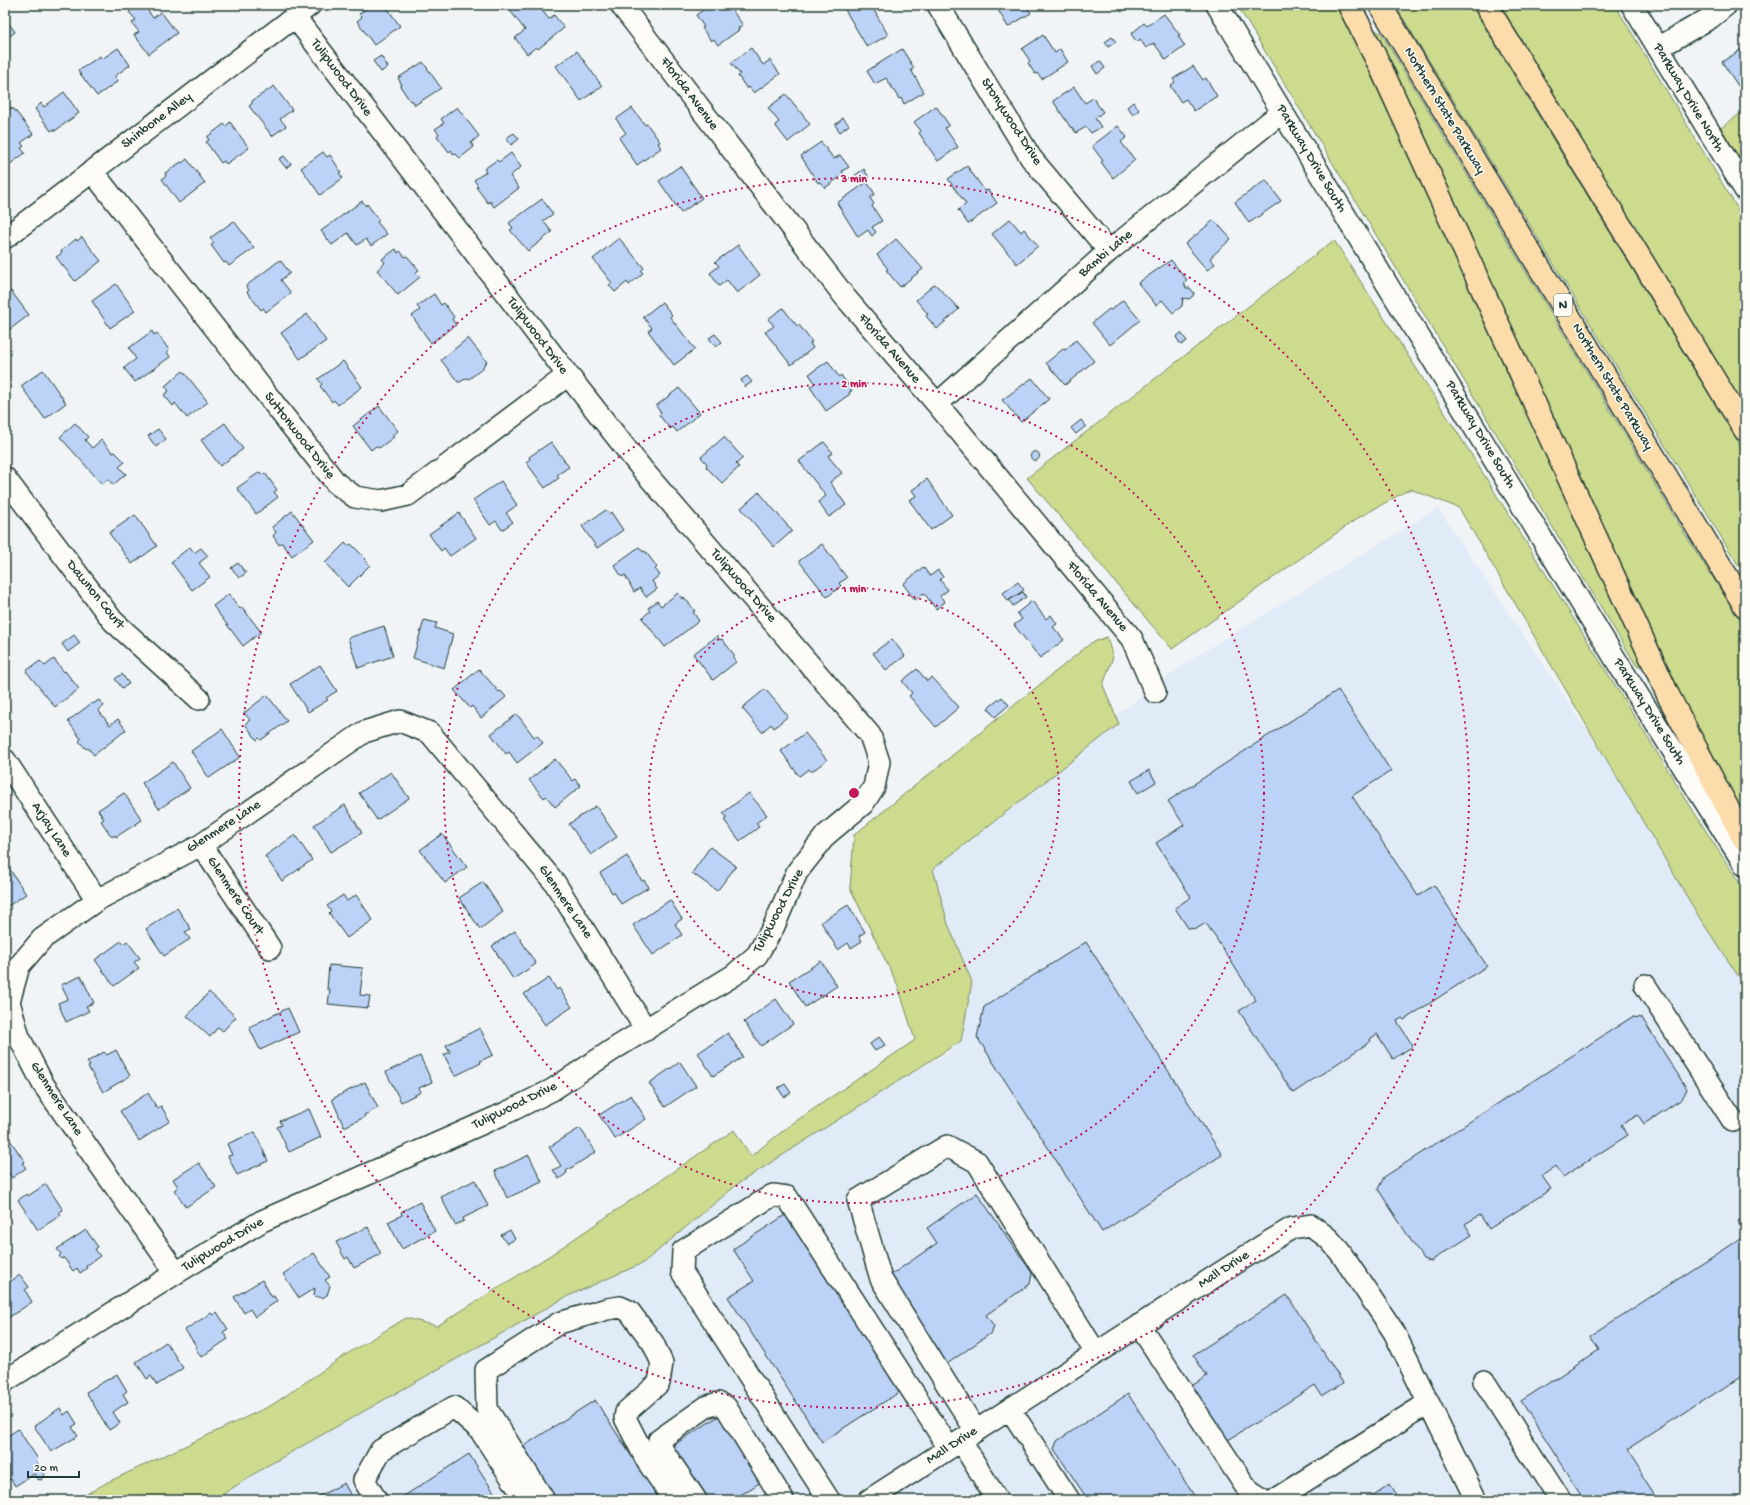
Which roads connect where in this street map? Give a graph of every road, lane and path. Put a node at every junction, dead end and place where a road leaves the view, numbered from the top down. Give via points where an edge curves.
1 (621, 5) edge
2 (938, 5) edge
3 (1217, 5) edge
4 (1349, 5) edge
5 (1380, 5) edge
6 (1486, 5) edge
7 (1632, 5) edge
8 (1726, 5) edge
9 (300, 9) edge
10 (1658, 48) junction
11 (1282, 112) junction
12 (92, 171) junction
13 (1745, 190) edge
14 (5, 238) edge
15 (1109, 251) junction
16 (568, 375) junction
17 (936, 404) junction
18 (1745, 430) edge
19 (5, 478) edge
20 (1745, 606) edge
21 (1155, 692) dead end
22 (199, 699) dead end
23 (5, 760) edge
24 (1745, 840) edge
25 (200, 845) junction
26 (1745, 865) edge
27 (97, 900) junction
28 (270, 948) dead end
29 (1645, 985) dead end
30 (646, 1030) junction
31 (1733, 1121) dead end
32 (176, 1273) junction
33 (1139, 1325) junction
34 (1096, 1353) junction
35 (5, 1381) edge
36 (1484, 1381) dead end
37 (1428, 1403) junction
38 (1010, 1409) junction
39 (962, 1440) junction
40 (376, 1500) edge
41 (526, 1500) edge
42 (544, 1500) edge
43 (674, 1500) edge
44 (696, 1500) edge
45 (783, 1500) edge
46 (829, 1500) edge
47 (869, 1500) edge
48 (997, 1500) edge
49 (1069, 1500) edge
50 (1262, 1500) edge
51 (1275, 1500) edge
52 (1476, 1500) edge
53 (1560, 1500) edge

1 - 17 street, Florida Avenue via 844,297
2 - 15 street, Stonywood Drive via 1031,158
3 - 11 street, Parkway Drive South
4 - 24 highway via 1380,66 1669,698
5 - 20 highway, Northern State Parkway / N
6 - 18 highway
7 - 10 street, Parkway Drive North
8 - 10 street via 1710,18
9 - 12 street, Shinbone Alley
9 - 16 street, Tulipwood Drive
10 - 13 street, Parkway Drive North
11 - 15 street, Bambi Lane
11 - 26 street, Parkway Drive South via 1619,665
12 - 14 street, Shinbone Alley
12 - 16 street, Suttonwood Drive via 336,483 355,497 381,501 408,495
15 - 17 street, Bambi Lane
16 - 30 street, Tulipwood Drive via 642,469 870,735 879,762 874,787 862,804 826,835 797,872 774,926 758,955 734,975
17 - 21 street, Florida Avenue via 1132,639
19 - 22 street, Dawnon Court via 113,622
23 - 27 street, Arjay Lane
25 - 27 street, Glenmere Lane
25 - 28 street, Glenmere Court
25 - 30 street, Glenmere Lane via 364,732 400,721 430,733 555,883
27 - 32 street, Glenmere Lane via 42,938 19,966 9,1002 19,1037 43,1084
29 - 31 street
30 - 32 street, Tulipwood Drive via 552,1090 262,1221
32 - 35 street, Tulipwood Drive
33 - 34 street, Mall Drive
33 - 37 street, Mall Drive via 1292,1228 1311,1225 1329,1239 1340,1252 1394,1332
33 - 50 street via 1244,1484 1252,1494
34 - 38 street, Mall Drive
34 - 39 street via 977,1162 947,1146 858,1200 881,1279
36 - 53 street
37 - 51 street
37 - 52 street, Mall Drive
38 - 39 street, Mall Drive
38 - 49 street
39 - 46 street via 787,1197 773,1195 684,1251 682,1272
39 - 47 street, Mall Drive
39 - 48 street
40 - 41 street via 364,1480 382,1450 454,1407 480,1430
42 - 43 street via 487,1409 486,1370 559,1323 607,1309 620,1308 629,1311 653,1343 662,1363 659,1383 626,1412 625,1418 647,1460
44 - 45 street via 659,1440 706,1407 718,1403 726,1407

